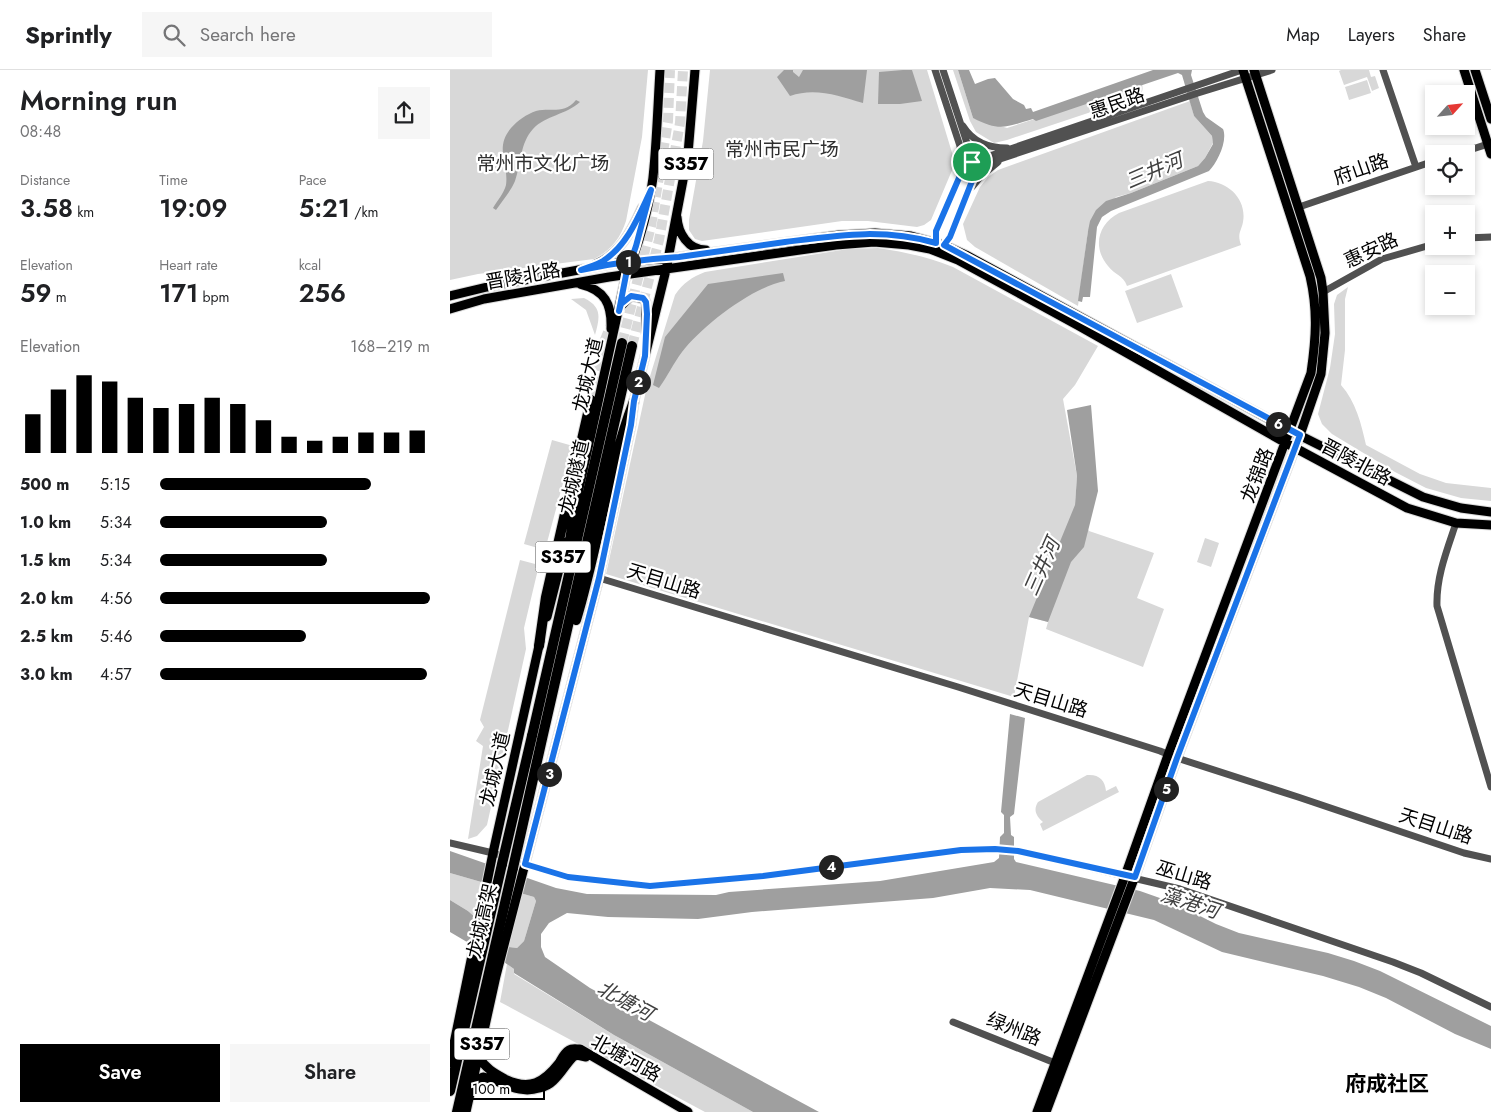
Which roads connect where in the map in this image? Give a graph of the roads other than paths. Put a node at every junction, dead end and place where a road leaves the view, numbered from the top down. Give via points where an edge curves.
1 (660, 70) edge
2 (695, 70) edge
3 (935, 70) edge
4 (943, 70) edge
5 (1272, 70) edge
6 (1383, 70) edge
7 (1464, 70) edge
8 (1475, 70) edge
9 (1248, 73) edge
10 (1197, 89) junction
11 (959, 118) junction
12 (1491, 119) edge
13 (1489, 143) edge
14 (960, 146) junction
15 (1014, 148) junction
16 (1475, 148) edge
17 (1491, 154) edge
18 (1001, 160) junction
19 (972, 162) junction
20 (1425, 164) edge
21 (1416, 167) junction
22 (962, 171) junction
23 (651, 190) junction
24 (966, 196) junction
25 (1298, 207) junction
26 (677, 208) junction
27 (943, 216) junction
28 (956, 222) junction
29 (1491, 237) edge
30 (1475, 238) edge
31 (939, 247) junction
32 (1425, 247) edge
33 (724, 250) junction
34 (668, 258) junction
35 (632, 261) junction
36 (581, 270) junction
37 (666, 270) junction
38 (626, 275) junction
39 (577, 283) junction
40 (1323, 292) junction
41 (450, 296) edge
42 (450, 309) edge
43 (619, 311) junction
44 (627, 345) tunnel mouth
45 (610, 352) junction
46 (645, 356) junction
47 (591, 400) tunnel mouth
48 (634, 401) junction
49 (1291, 431) junction
50 (1300, 435) junction
51 (1290, 446) junction
52 (578, 491) junction
53 (1491, 512) edge
54 (1456, 523) junction
55 (1491, 525) edge
56 (599, 578) junction
57 (539, 646) junction
58 (537, 737) junction
59 (1168, 755) junction
60 (1177, 758) junction
61 (1491, 787) edge
62 (450, 843) edge
63 (492, 857) junction
64 (1491, 859) edge
65 (524, 868) junction
66 (1129, 880) junction
67 (1491, 1007) edge
68 (953, 1022) dead end
69 (479, 1056) junction
70 (450, 1063) edge
71 (1058, 1065) junction
72 (473, 1082) junction
73 (450, 1091) edge
74 (456, 1112) edge
75 (466, 1112) edge
76 (679, 1112) edge
77 (688, 1112) edge
78 (1037, 1112) edge
79 (1046, 1112) edge

1 - 23 main road, 龙城大道 / S357
2 - 26 main road, S357 via 688,154
3 - 14 street
4 - 11 street
5 - 9 street, 惠民路
6 - 21 street
7 - 13 main road
8 - 12 main road
9 - 10 street, 惠民路
9 - 25 main road, 龙锦路
9 - 49 main road, 龙锦路 via 1314,294 1316,333 1312,373
10 - 15 street, 惠民路 via 1184,89
10 - 18 street, 惠民路 via 1186,97
11 - 15 street via 965,129 985,145
11 - 19 street
13 - 16 street
13 - 17 main road
14 - 19 street
14 - 22 street
15 - 19 street, 惠民路
18 - 19 street, 惠民路
18 - 24 street via 981,176
19 - 22 street, 惠民路
19 - 24 street via 974,176
20 - 21 street, 府山路
21 - 25 street, 府山路
22 - 27 street
23 - 35 main road, 龙城大道 / S357
23 - 36 main road via 627,238 617,250
24 - 28 street
25 - 40 main road, 龙锦路
26 - 33 main road via 678,224 689,245 700,250
26 - 34 main road, S357
27 - 28 street via 950,226
27 - 31 street via 936,231
28 - 31 street via 950,237
29 - 30 street
31 - 33 main road, 晋陵北路 via 912,236 875,233
31 - 37 main road, 晋陵北路 via 865,243 836,245
31 - 49 main road, 晋陵北路
31 - 51 main road, 晋陵北路
32 - 40 street, 惠安路 via 1382,259
33 - 34 main road, 晋陵北路
34 - 35 main road, 晋陵北路
34 - 37 main road, S357
35 - 36 main road, 晋陵北路
35 - 38 main road, 龙城大道 / S357
36 - 41 main road, 晋陵北路
37 - 38 main road, 晋陵北路
37 - 46 main road, S357
38 - 39 main road, 晋陵北路
38 - 43 main road, 龙城大道 / S357
39 - 42 main road, 晋陵北路 via 484,299
39 - 45 main road via 602,294 608,305
40 - 50 main road, 龙锦路 via 1325,333 1321,374
43 - 45 main road, 龙城大道 / S357
43 - 46 main road via 621,304 631,296 643,298 646,302
44 - 58 highway, 龙城隧道
45 - 52 main road, 龙城大道 / S357
46 - 48 main road, S357
47 - 57 highway via 546,597
48 - 56 main road, S357
48 - 58 highway via 622,431 587,584
49 - 50 main road, 晋陵北路
49 - 51 main road, 龙锦路
50 - 51 main road, 龙锦路
50 - 53 main road, 晋陵北路 via 1424,497
51 - 54 main road, 晋陵北路 via 1407,508
51 - 59 main road, 龙锦路
51 - 60 main road, 龙锦路
52 - 57 main road, 龙城大道 / S357
52 - 58 highway via 567,557 537,687
54 - 55 main road, 晋陵北路
54 - 61 street via 1442,564 1436,592 1437,606
56 - 59 street, 天目山路 via 958,687
56 - 65 main road, S357
57 - 63 main road, 龙城大道 / S357
58 - 73 highway, 龙城高架, bridge
58 - 74 highway, 龙城高架, bridge
59 - 60 street, 天目山路
59 - 66 main road, 龙锦路
60 - 64 street, 天目山路 via 1464,853
60 - 66 main road, 龙锦路
62 - 63 street, 巫山路
63 - 65 street, 巫山路
63 - 70 main road, S357
65 - 66 street, 巫山路 via 568,877 650,886 763,876 961,850 995,849 1018,851
65 - 69 main road, S357
66 - 67 street, 巫山路 via 1180,889 1393,962
66 - 71 main road
68 - 71 street, 绿州路
69 - 72 main road, S357
69 - 77 main road, 北塘河路 via 483,1064 499,1076 529,1085 548,1077 565,1053 580,1049
71 - 78 main road
71 - 79 main road
72 - 75 main road, S357
72 - 76 main road, 北塘河路 via 483,1077 525,1091 536,1089 553,1081 577,1055 594,1061

